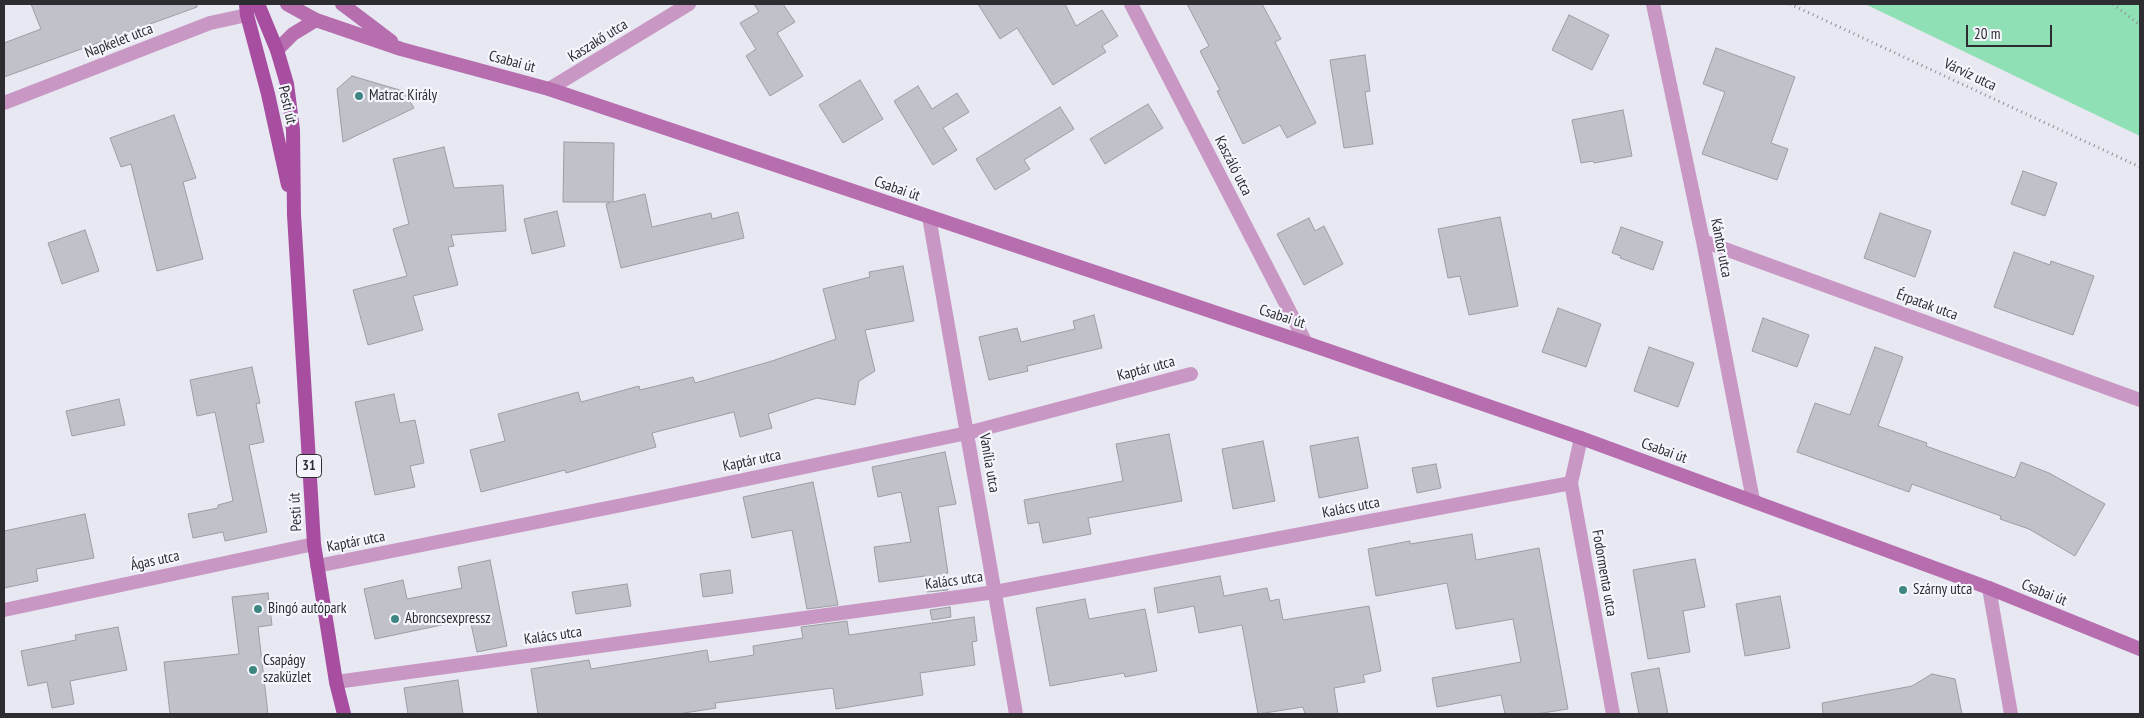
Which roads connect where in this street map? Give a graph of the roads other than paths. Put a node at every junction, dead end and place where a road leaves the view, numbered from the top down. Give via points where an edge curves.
1 (258, 4) edge
2 (287, 4) edge
3 (342, 4) edge
4 (689, 4) edge
5 (1131, 4) edge
6 (1653, 4) edge
7 (246, 10) edge
8 (316, 20) junction
9 (401, 49) junction
10 (276, 50) junction
11 (549, 89) junction
12 (4, 103) edge
13 (294, 215) junction
14 (929, 217) junction
15 (1703, 241) junction
16 (1306, 343) junction
17 (1191, 374) dead end
18 (2140, 400) edge
19 (967, 433) junction
20 (1581, 438) junction
21 (1571, 483) junction
22 (1753, 500) junction
23 (314, 544) junction
24 (317, 566) junction
25 (1989, 588) junction
26 (995, 592) junction
27 (4, 610) edge
28 (2140, 650) edge
29 (336, 682) junction
30 (344, 714) edge
31 (1016, 714) edge
32 (1613, 714) edge
33 (2011, 714) edge

1 - 10 main road, Pesti út / 31
2 - 8 main road, Csabai út
3 - 9 main road, Csabai út
4 - 11 street, Kaszakő utca
5 - 16 street, Kaszáló utca
6 - 15 street, Kántor utca
7 - 12 street, Napkelet utca
7 - 13 main road, Pesti út / 31
8 - 9 main road, Csabai út
8 - 10 main road via 293,34
9 - 11 main road, Csabai út
10 - 13 main road, Pesti út / 31 via 287,84 293,130
11 - 14 main road, Csabai út
13 - 23 main road, Pesti út / 31
14 - 16 main road, Csabai út
14 - 19 street, Vanília utca
15 - 18 street, Érpatak utca
15 - 22 street, Kántor utca
16 - 20 main road, Csabai út
17 - 19 street, Kaptár utca
19 - 24 street, Kaptár utca
19 - 26 street, Vanília utca
20 - 21 street, Fodormenta utca
20 - 22 main road, Csabai út
21 - 26 street, Kalács utca
21 - 32 street, Fodormenta utca
22 - 25 main road, Csabai út
23 - 24 main road, Pesti út / 31
23 - 27 street, Ágas utca
24 - 29 main road, Pesti út / 31
25 - 28 main road, Csabai út
25 - 33 street
26 - 29 street, Kalács utca
26 - 31 street, Vanília utca
29 - 30 main road, Pesti út / 31

